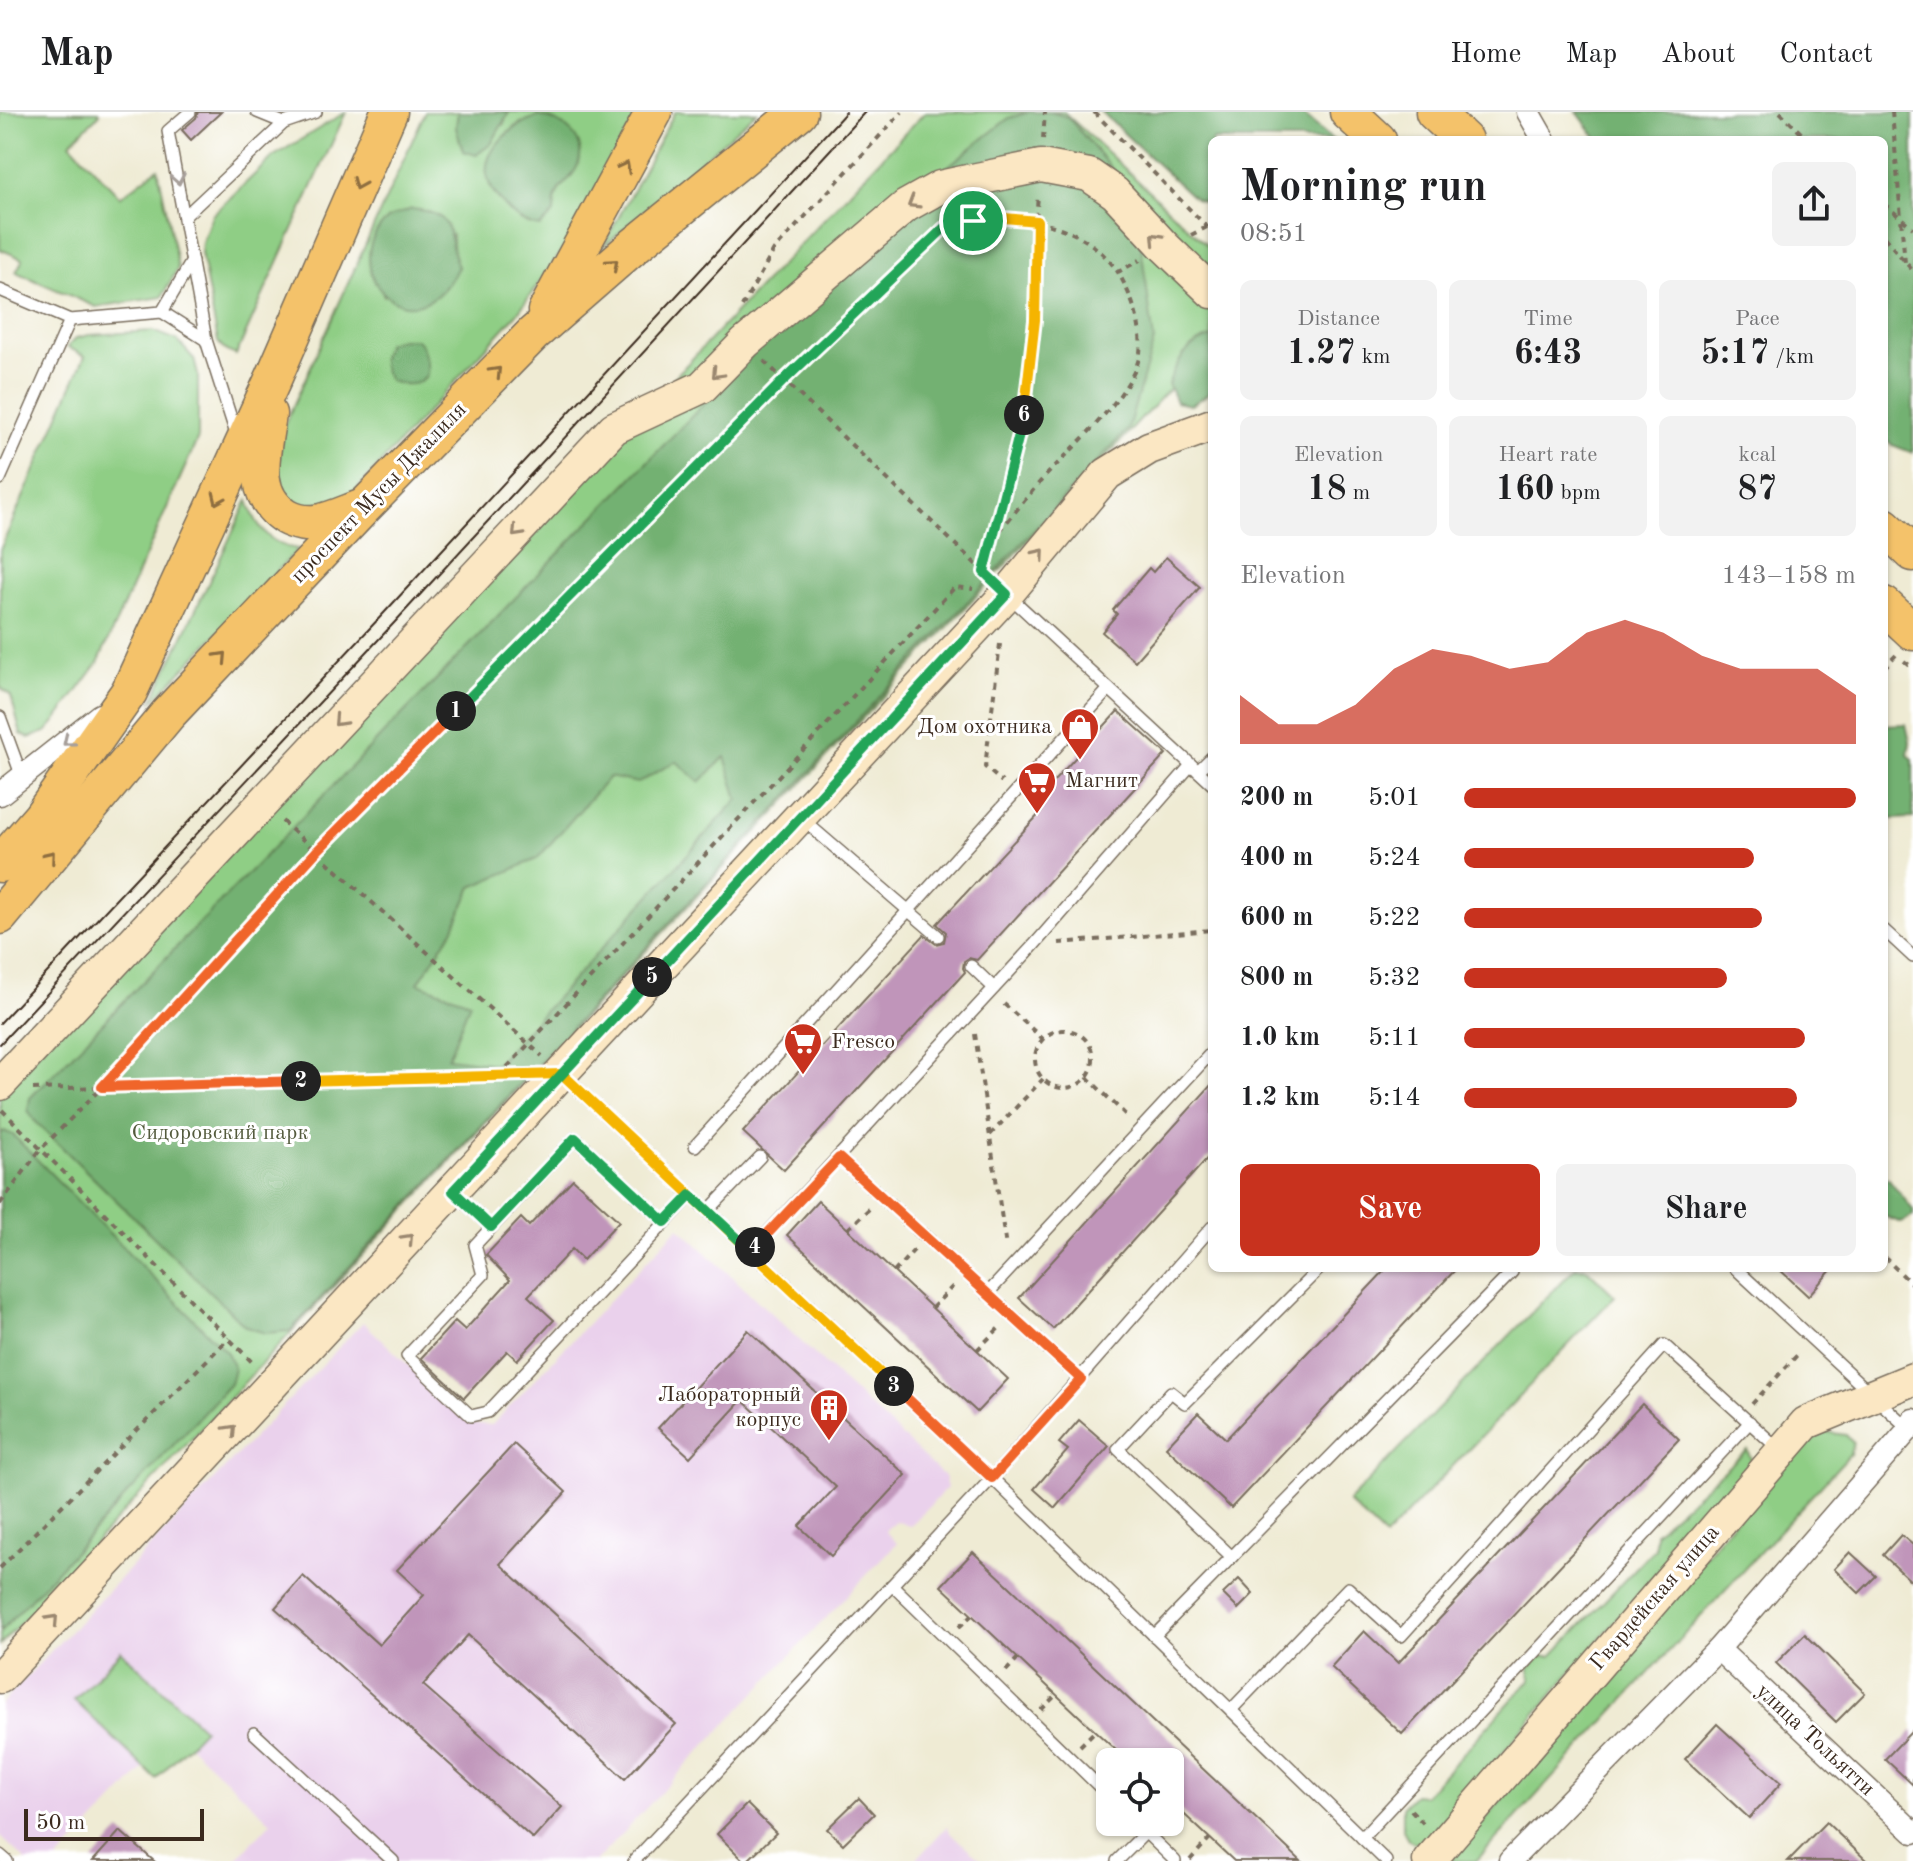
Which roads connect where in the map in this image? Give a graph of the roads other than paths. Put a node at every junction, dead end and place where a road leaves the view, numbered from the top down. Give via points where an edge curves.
1 (190, 112) edge
2 (257, 112) edge
3 (316, 112) edge
4 (389, 112) edge
5 (654, 112) edge
6 (799, 112) edge
7 (1348, 112) edge
8 (1434, 112) edge
9 (1528, 112) edge
10 (284, 123) junction
11 (1374, 136) edge
12 (1460, 136) edge
13 (1542, 136) edge
14 (185, 216) junction
15 (192, 261) junction
16 (1208, 288) edge
17 (0, 290) edge
18 (162, 312) junction
19 (70, 320) junction
20 (533, 334) junction
21 (206, 340) junction
22 (274, 377) junction
23 (1208, 405) edge
24 (1208, 426) edge
25 (1178, 436) junction
26 (240, 448) junction
27 (0, 479) edge
28 (363, 508) junction
29 (1888, 530) edge
30 (1913, 553) edge
31 (1007, 594) junction
32 (1888, 613) edge
33 (1904, 643) edge
34 (1109, 689) junction
35 (129, 692) junction
36 (0, 717) edge
37 (1208, 760) edge
38 (1195, 768) junction
39 (22, 778) junction
40 (1208, 780) edge
41 (0, 794) edge
42 (800, 817) junction
43 (0, 864) edge
44 (908, 910) junction
45 (0, 916) edge
46 (1888, 934) edge
47 (938, 936) dead end
48 (1913, 957) edge
49 (971, 966) dead end
50 (994, 988) junction
51 (1208, 1056) edge
52 (562, 1074) junction
53 (12, 1086) edge
54 (695, 1146) dead end
55 (760, 1157) dead end
56 (839, 1158) junction
57 (453, 1191) junction
58 (691, 1195) junction
59 (708, 1211) junction
60 (665, 1222) junction
61 (491, 1227) junction
62 (1208, 1232) edge
63 (751, 1251) junction
64 (1316, 1272) edge
65 (1512, 1272) edge
66 (1739, 1272) edge
67 (987, 1294) junction
68 (1081, 1379) junction
69 (1913, 1379) edge
70 (1872, 1395) junction
71 (1746, 1419) junction
72 (1912, 1427) edge
73 (1782, 1451) junction
74 (992, 1478) junction
75 (1232, 1557) junction
76 (892, 1585) junction
77 (1154, 1636) junction
78 (1718, 1649) junction
79 (0, 1677) edge
80 (1231, 1710) junction
81 (254, 1733) dead end
82 (1096, 1783) edge
83 (1913, 1832) edge
84 (1142, 1836) edge
85 (1150, 1836) edge
86 (1362, 1838) junction
87 (0, 1855) edge
88 (7, 1861) edge
89 (393, 1861) edge
90 (634, 1861) edge
91 (1117, 1861) edge
92 (1175, 1861) edge
93 (1386, 1861) edge
94 (1429, 1861) edge
95 (1510, 1861) edge

1 -> 14 lane via 168,131
2 - 10 lane
3 - 10 lane
4 -> 22 main road
20 -> 5 main road
20 -> 6 main road, проспект Мусы Джалиля
7 - 11 main road
8 - 12 main road
9 - 13 street
10 - 14 lane
14 - 15 lane
15 - 18 lane
15 - 21 lane
16 -> 53 street via 1115,193 1089,175 1041,166 940,187 906,206 745,343 702,387 614,428
17 - 19 lane
18 - 19 lane
18 - 21 lane
19 - 27 lane
28 -> 20 main road, проспект Мусы Джалиля
21 - 26 lane
22 - 26 main road
22 - 28 main road via 260,470 273,509 294,521 316,523
23 - 25 street
24 - 25 street
31 -> 25 street via 1107,474
26 -> 35 main road
45 -> 28 main road, проспект Мусы Джалиля via 168,714
29 - 30 main road
31 - 34 lane
31 - 42 street
32 - 33 main road
34 - 38 lane
34 - 44 lane
35 -> 39 street
35 - 43 main road via 41,817
36 - 39 lane
37 - 38 lane
38 - 40 lane
38 - 50 lane
39 - 41 street
42 - 44 lane
42 - 52 street
44 - 47 lane
44 - 54 lane
46 - 48 lane
49 - 50 lane
50 - 56 lane
51 - 67 lane
52 - 57 street
52 - 58 lane
55 - 59 lane
56 - 63 lane
56 - 67 lane
57 - 61 lane
79 -> 57 street
58 - 59 lane
58 - 60 lane
59 - 63 lane
60 - 61 lane via 575,1138
60 - 61 lane via 488,1412 471,1416 407,1356 483,1275 475,1245
62 - 68 lane
63 - 74 lane
64 - 75 lane via 1185,1403 1171,1392 1118,1449
65 - 75 lane
66 - 70 lane
67 - 68 lane
68 - 74 lane
69 - 70 street, Гвардейская улица
70 - 72 lane
70 - 73 street, Гвардейская улица via 1806,1423
71 - 73 lane
71 - 80 lane via 1664,1345 1401,1636 1348,1588
71 - 86 lane
72 - 78 street
73 - 94 street, Гвардейская улица
74 - 76 lane
74 - 77 lane
75 - 77 lane
76 - 82 lane
76 - 90 lane
77 - 80 lane
78 - 83 street, улица Тольятти
78 - 95 street
80 - 86 lane
81 - 89 lane
84 - 91 lane
85 - 92 lane
86 - 93 lane
87 - 88 lane

